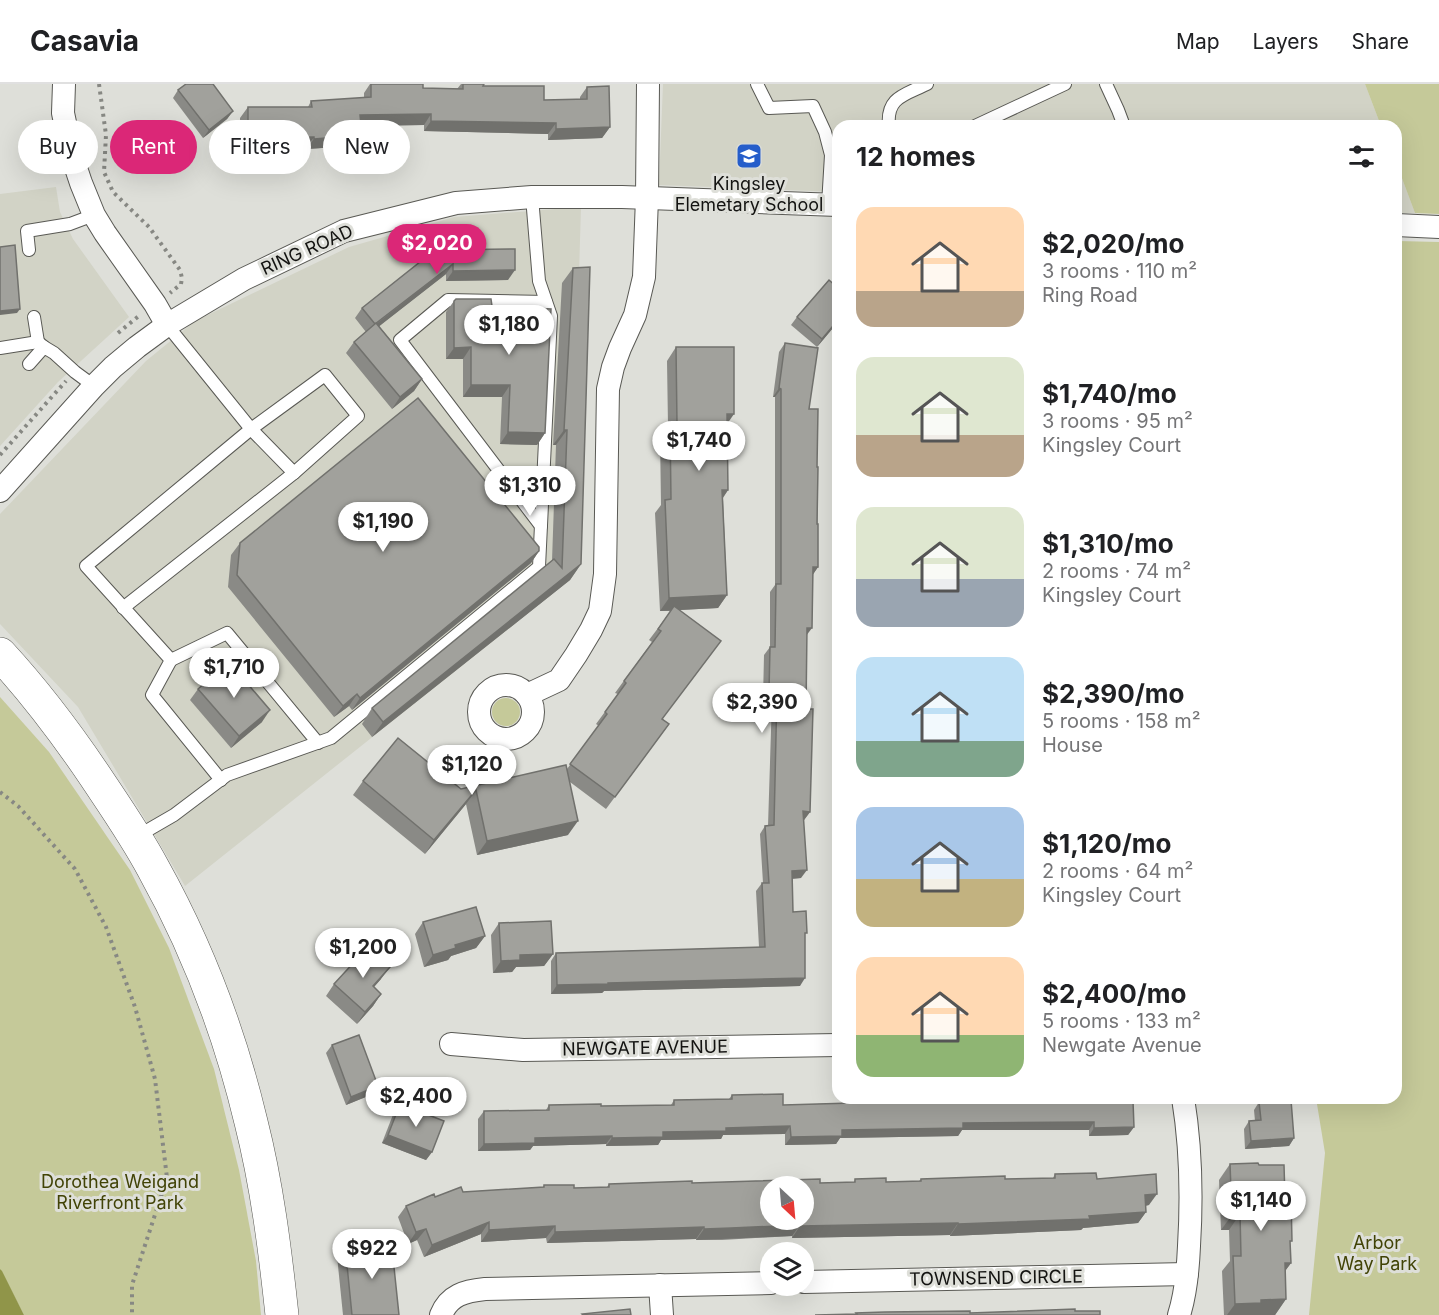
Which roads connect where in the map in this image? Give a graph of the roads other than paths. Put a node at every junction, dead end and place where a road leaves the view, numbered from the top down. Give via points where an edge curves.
1 (64, 84) edge
2 (648, 84) edge
3 (757, 84) edge
4 (927, 84) edge
5 (1065, 84) edge
6 (1106, 84) edge
7 (889, 120) edge
8 (988, 120) edge
9 (1121, 120) edge
10 (832, 180) edge
11 (532, 196) junction
12 (647, 198) junction
13 (832, 205) edge
14 (94, 215) junction
15 (1402, 225) edge
16 (1439, 227) edge
17 (29, 250) dead end
18 (546, 302) junction
19 (34, 317) dead end
20 (167, 325) junction
21 (41, 345) junction
22 (0, 348) edge
23 (28, 364) dead end
24 (94, 386) junction
25 (251, 429) junction
26 (294, 473) junction
27 (0, 491) edge
28 (541, 526) junction
29 (123, 608) junction
30 (0, 654) edge
31 (171, 660) junction
32 (527, 695) dead end
33 (318, 743) junction
34 (221, 780) junction
35 (136, 838) junction
36 (451, 1044) dead end
37 (832, 1045) edge
38 (1185, 1104) edge
39 (1187, 1274) junction
40 (814, 1282) edge
41 (760, 1283) edge
42 (660, 1285) junction
43 (282, 1315) edge
44 (441, 1315) edge
45 (662, 1315) edge
46 (1179, 1315) edge

1 - 14 street via 63,113 72,156
2 - 12 street
3 - 10 lane via 769,108 813,106 831,155
4 - 7 lane via 896,99
5 - 8 lane
6 - 9 lane
11 - 12 street, RING ROAD
11 - 18 lane via 539,281
11 - 20 street, RING ROAD via 456,203 344,231 244,279
12 - 13 street, RING ROAD
12 - 32 street via 642,291 608,389 605,574 600,610 559,680
14 - 17 lane via 70,224 27,231
14 - 20 street
15 - 16 street
18 - 28 lane via 551,316
18 - 28 lane via 448,300 400,340
19 - 21 lane
20 - 24 street, RING ROAD
20 - 25 lane
21 - 22 lane
21 - 23 lane
21 - 24 lane
24 - 27 street, RING ROAD
25 - 26 lane
25 - 26 lane via 325,375 358,416
25 - 29 lane via 86,566
26 - 29 lane
28 - 33 lane via 539,567 331,738
29 - 31 lane
30 - 35 main road via 71,741
31 - 33 lane via 227,633
31 - 34 lane via 152,695
33 - 34 lane
34 - 35 lane
35 - 43 main road via 196,958 241,1083 270,1213
36 - 37 street, NEWGATE AVENUE via 523,1050
38 - 39 street via 1191,1218
39 - 40 street, TOWNSEND CIRCLE
39 - 46 street
41 - 42 street
42 - 44 street via 468,1290 451,1299
42 - 45 street

